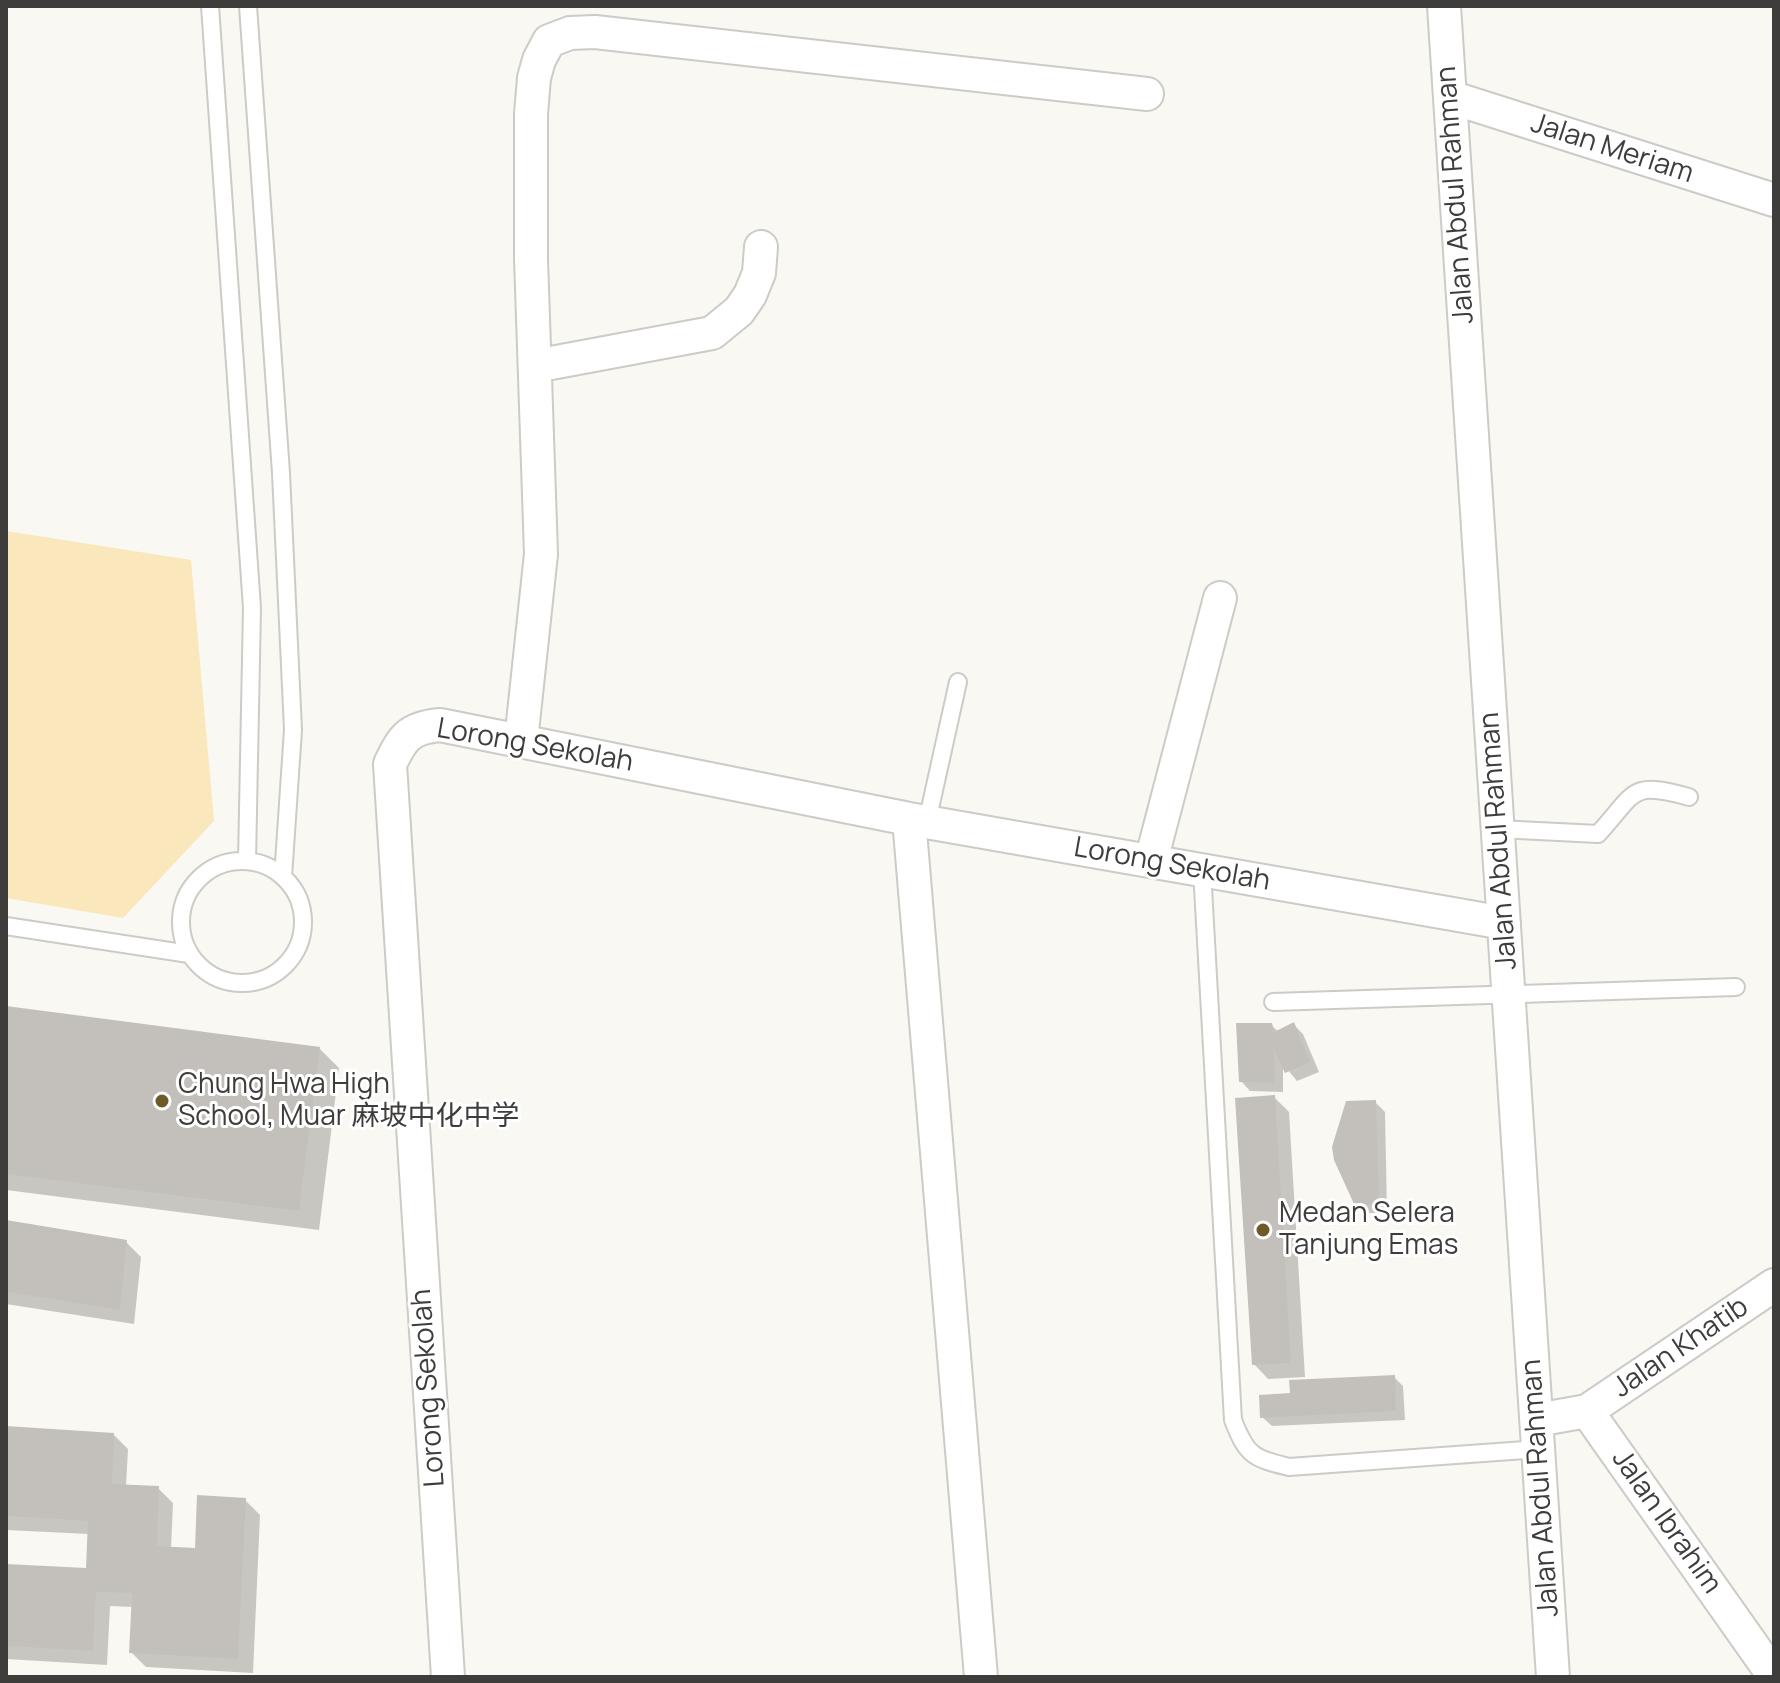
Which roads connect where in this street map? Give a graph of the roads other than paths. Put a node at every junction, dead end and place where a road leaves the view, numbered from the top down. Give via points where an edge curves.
1 (210, 6) edge
2 (248, 6) edge
3 (1444, 6) edge
4 (1147, 94) dead end
5 (1450, 97) junction
6 (1774, 200) edge
7 (761, 247) dead end
8 (535, 366) junction
9 (1220, 598) dead end
10 (958, 682) dead end
11 (521, 741) junction
12 (1689, 797) dead end
13 (918, 820) junction
14 (1498, 829) junction
15 (247, 861) junction
16 (1151, 861) junction
17 (1202, 870) junction
18 (283, 877) junction
19 (1504, 923) junction
20 (6, 926) edge
21 (189, 954) junction
22 (1736, 987) dead end
23 (1509, 996) junction
24 (1273, 1002) dead end
25 (1774, 1285) edge
26 (1587, 1411) junction
27 (1538, 1435) junction
28 (1774, 1676) edge
29 (448, 1677) edge
30 (981, 1677) edge
31 (1553, 1677) edge

1 - 15 lane via 252,608
2 - 18 lane via 293,715
3 - 5 street, Jalan Abdul Rahman
4 - 8 street via 595,32 559,36 544,48 532,90
5 - 6 street, Jalan Meriam
5 - 14 street, Jalan Abdul Rahman
7 - 8 street via 750,295 712,333
8 - 11 street via 541,554
9 - 16 street
10 - 13 lane
11 - 13 street, Lorong Sekolah
11 - 29 street, Lorong Sekolah via 440,725 420,727 400,742 390,764
12 - 14 lane via 1644,789 1620,806 1598,834
13 - 16 street, Lorong Sekolah
13 - 30 street
14 - 19 street, Jalan Abdul Rahman
15 - 18 lane
15 - 21 lane via 220,864 197,878 183,901 180,929
16 - 17 street, Lorong Sekolah
17 - 19 street, Lorong Sekolah
17 - 27 lane via 1233,1420 1243,1444 1260,1460 1289,1467
18 - 21 lane via 302,910 302,935 293,957 275,974 253,983 228,982 206,973
19 - 23 street, Jalan Abdul Rahman
20 - 21 lane
22 - 23 lane
23 - 24 lane
23 - 27 street, Jalan Abdul Rahman
25 - 26 street, Jalan Khatib
26 - 27 street
26 - 28 street, Jalan Ibrahim
27 - 31 street, Jalan Abdul Rahman

